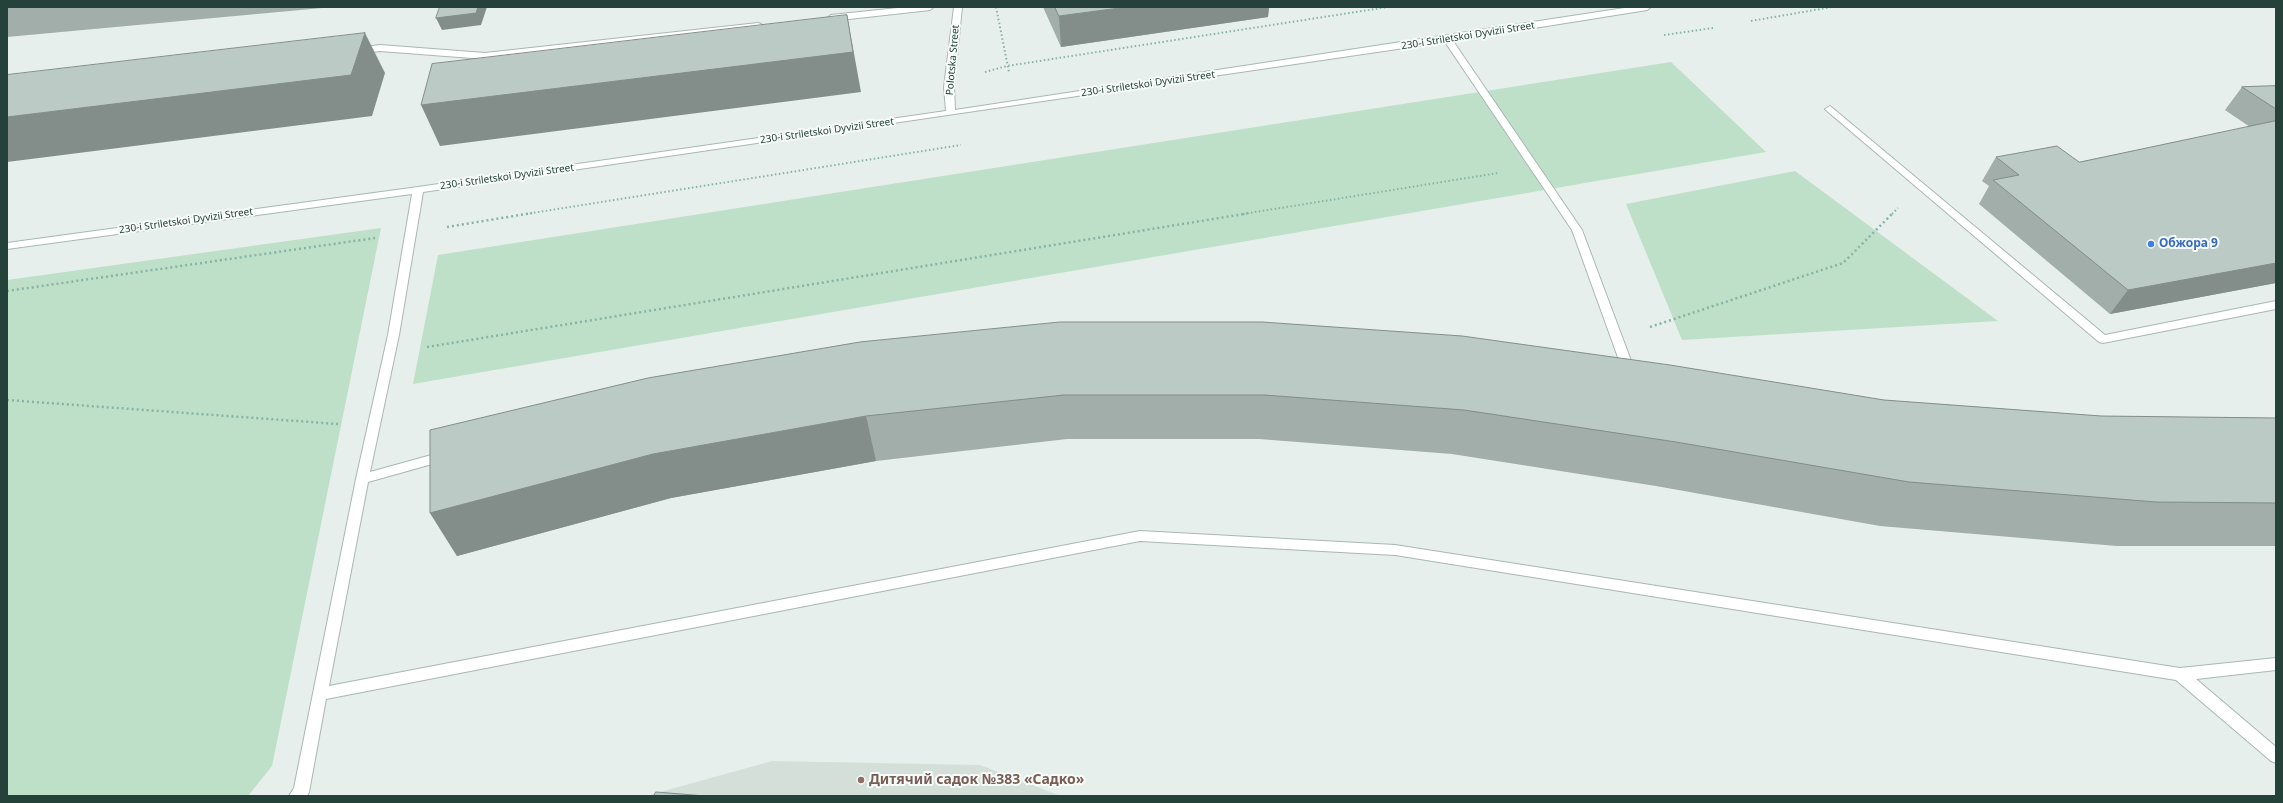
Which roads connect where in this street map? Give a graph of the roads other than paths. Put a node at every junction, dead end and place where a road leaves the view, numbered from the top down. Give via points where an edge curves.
1 (930, 7) edge
2 (958, 7) edge
3 (1647, 7) edge
4 (818, 19) edge
5 (771, 25) edge
6 (1447, 39) junction
7 (348, 52) edge
8 (1830, 109) dead end
9 (951, 113) junction
10 (418, 190) junction
11 (7, 246) edge
12 (2276, 304) edge
13 (1626, 384) edge
14 (461, 452) edge
15 (362, 479) junction
16 (2276, 664) edge
17 (2180, 674) junction
18 (319, 694) junction
19 (2276, 756) edge
20 (297, 796) edge

1 - 4 street
2 - 9 street, Polotska Street via 949,87
3 - 6 street, 230-i Striletskoi Dyvizii Street
5 - 7 street via 485,56 380,48
6 - 9 street, 230-i Striletskoi Dyvizii Street
6 - 13 street via 1577,230 1634,385
8 - 12 street via 2104,339
9 - 10 street, 230-i Striletskoi Dyvizii Street
10 - 11 street, 230-i Striletskoi Dyvizii Street
10 - 15 street via 375,427
14 - 15 street
15 - 18 street
16 - 17 street
17 - 18 street via 1396,550 1140,536
17 - 19 street
18 - 20 street via 301,792

